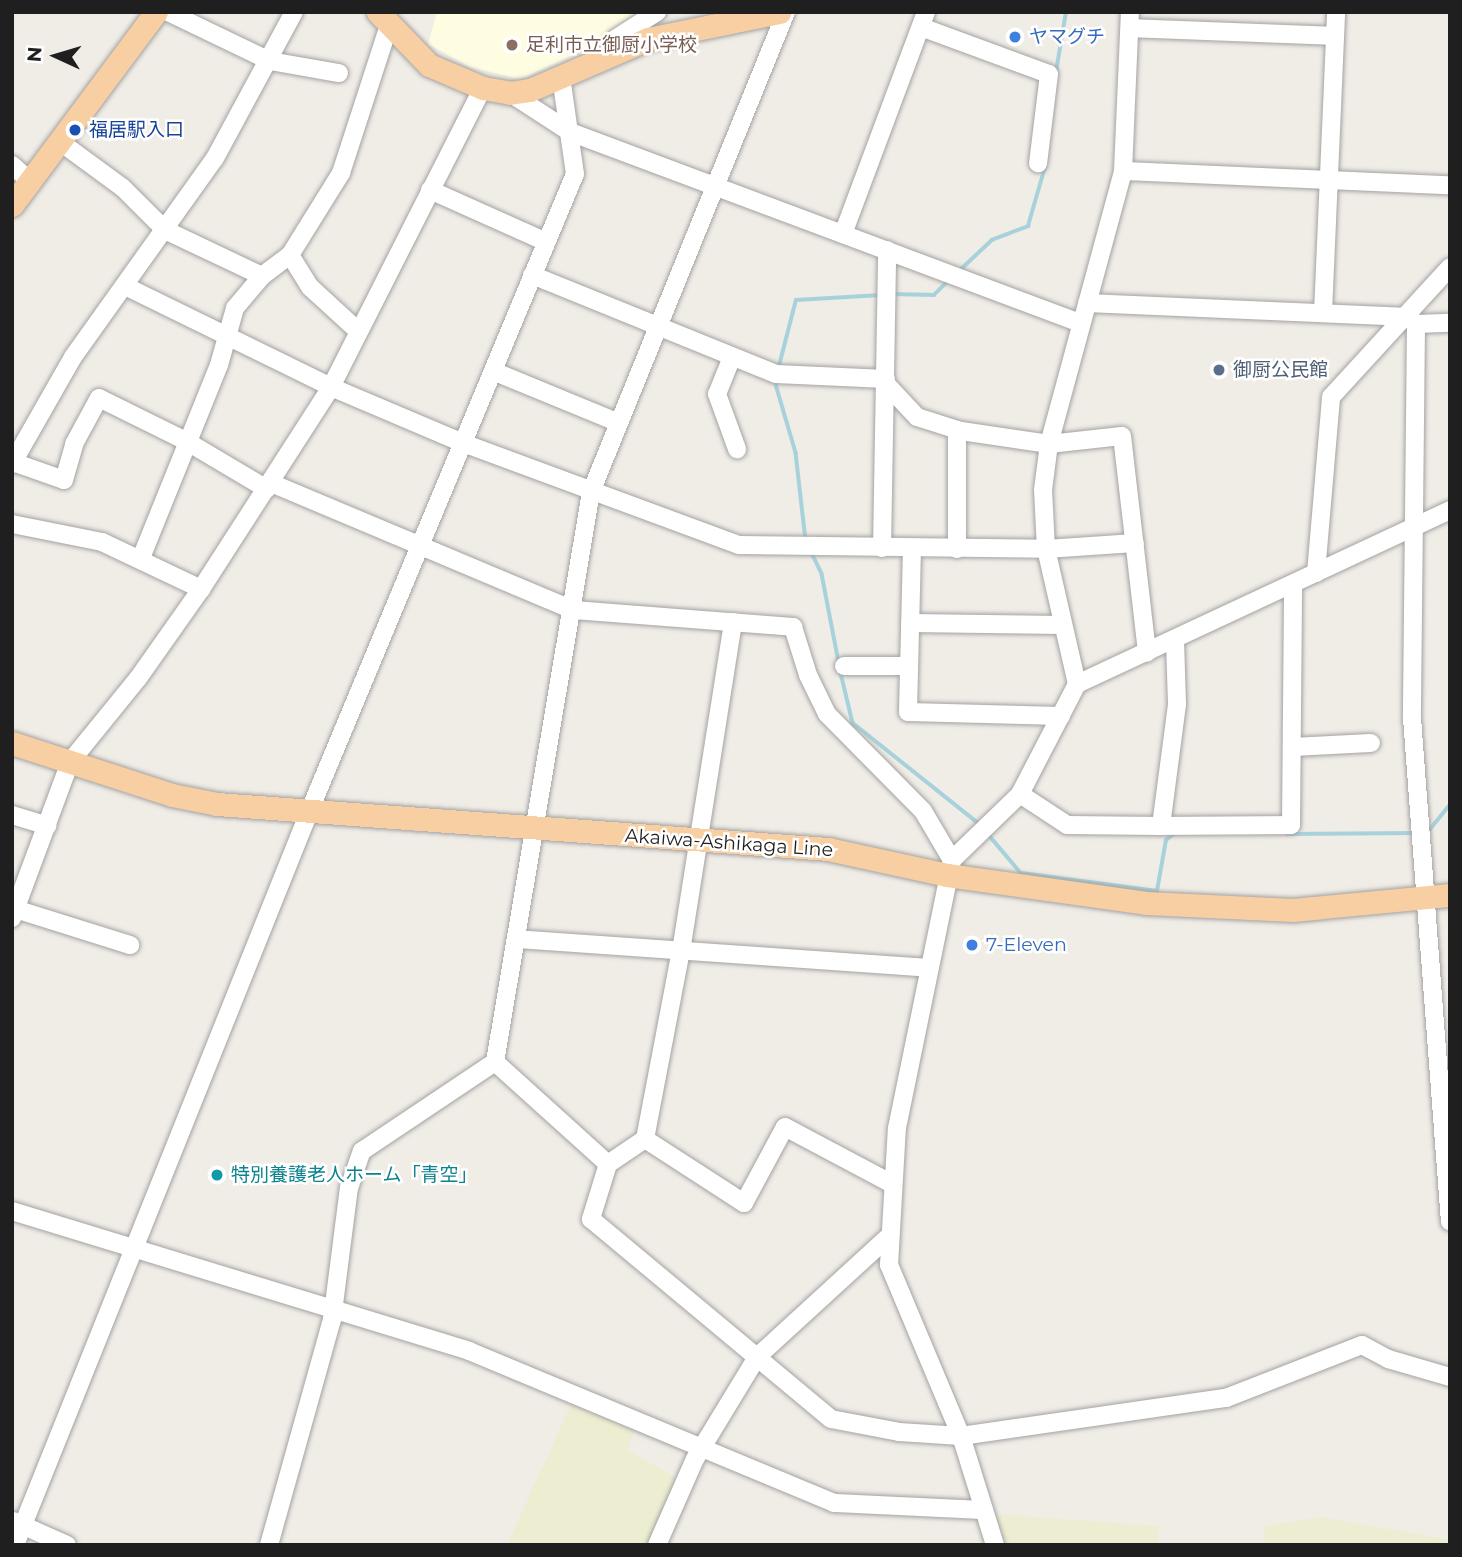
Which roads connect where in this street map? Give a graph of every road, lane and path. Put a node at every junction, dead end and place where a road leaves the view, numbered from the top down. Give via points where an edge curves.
1 (156, 12) edge
2 (168, 12) edge
3 (294, 12) edge
4 (657, 12) edge
5 (779, 12) edge
6 (786, 12) edge
7 (1336, 12) edge
8 (383, 18) edge
9 (924, 20) edge
10 (1130, 20) edge
11 (1335, 36) junction
12 (609, 54) junction
13 (270, 61) junction
14 (339, 73) dead end
15 (561, 77) junction
16 (482, 88) junction
17 (510, 93) junction
18 (570, 132) junction
19 (59, 141) junction
20 (1038, 163) dead end
21 (12, 165) edge
22 (1123, 171) junction
23 (30, 181) junction
24 (1329, 181) junction
25 (1450, 185) edge
26 (716, 186) junction
27 (430, 190) junction
28 (12, 205) edge
29 (165, 230) junction
30 (843, 234) junction
31 (546, 242) junction
32 (887, 250) junction
33 (290, 255) junction
34 (1450, 267) edge
35 (532, 275) junction
36 (262, 276) junction
37 (125, 286) junction
38 (1087, 303) junction
39 (1323, 313) junction
40 (1412, 321) junction
41 (1080, 323) junction
42 (1450, 323) edge
43 (658, 326) junction
44 (358, 331) junction
45 (229, 335) junction
46 (732, 357) junction
47 (493, 371) junction
48 (887, 382) junction
49 (331, 387) junction
50 (619, 423) junction
51 (957, 430) junction
52 (186, 441) junction
53 (463, 443) junction
54 (1049, 444) junction
55 (737, 449) dead end
56 (13, 463) edge
57 (269, 486) junction
58 (591, 492) junction
59 (1450, 510) edge
60 (12, 524) edge
61 (1415, 526) junction
62 (1135, 543) junction
63 (420, 545) junction
64 (882, 548) junction
65 (912, 548) junction
66 (957, 548) junction
67 (1046, 550) junction
68 (141, 558) junction
69 (1316, 573) junction
70 (1293, 584) junction
71 (201, 589) junction
72 (573, 610) junction
73 (733, 622) junction
74 (910, 623) junction
75 (1062, 625) junction
76 (1175, 641) junction
77 (1147, 653) junction
78 (845, 666) dead end
79 (909, 666) junction
80 (1077, 684) junction
81 (1061, 716) junction
82 (12, 743) edge
83 (1371, 743) dead end
84 (1292, 747) junction
85 (70, 762) junction
86 (1020, 794) junction
87 (309, 813) junction
88 (12, 815) edge
89 (47, 826) junction
90 (1161, 826) junction
91 (535, 828) junction
92 (698, 840) junction
93 (949, 867) junction
94 (1439, 896) edge
95 (13, 912) edge
96 (516, 939) junction
97 (130, 945) dead end
98 (681, 951) junction
99 (927, 968) junction
100 (495, 1062) junction
101 (645, 1139) junction
102 (608, 1164) junction
103 (892, 1184) junction
104 (12, 1211) edge
105 (1450, 1222) edge
106 (887, 1238) junction
107 (133, 1251) junction
108 (334, 1311) junction
109 (757, 1357) junction
110 (1450, 1377) edge
111 (961, 1436) junction
112 (703, 1447) junction
113 (984, 1510) junction
114 (17, 1523) edge
115 (15, 1545) edge
116 (67, 1545) edge
117 (269, 1545) edge
118 (657, 1545) edge
119 (995, 1545) edge

1 - 19 main road
2 - 13 street
3 - 13 street
4 - 12 street via 615,39
5 - 12 main road via 648,40
6 - 26 street
7 - 11 street
8 - 16 main road via 429,65
8 - 33 street via 352,146 308,232
9 - 20 street via 1049,74
9 - 30 street
10 - 11 street
10 - 22 street
11 - 24 street
12 - 15 main road
13 - 14 street
13 - 29 street via 215,158
15 - 17 main road
15 - 18 street
16 - 17 main road
16 - 27 street
17 - 18 street
18 - 26 street
18 - 31 street via 575,174
19 - 23 main road
19 - 29 street via 123,188
21 - 23 street
22 - 24 street
22 - 38 street
23 - 28 main road
24 - 25 street
24 - 39 street
26 - 30 street
26 - 43 street
27 - 31 street
27 - 44 street
29 - 36 street
29 - 37 street
30 - 32 street
31 - 35 street
32 - 41 street
32 - 48 street
33 - 36 street
33 - 44 street via 310,287
34 - 40 street
35 - 43 street
35 - 47 street
36 - 45 street via 235,308
37 - 45 street
37 - 56 street via 73,357
38 - 39 street
38 - 41 street
39 - 40 street
40 - 42 street
40 - 61 street
40 - 69 street via 1391,329 1331,397
41 - 54 street
43 - 46 street
43 - 50 street
44 - 49 street
45 - 49 street
45 - 52 street
46 - 48 street via 776,374
46 - 55 street via 717,394
47 - 50 street
47 - 53 street
48 - 51 street via 916,417
48 - 64 street
49 - 53 street
49 - 57 street
50 - 58 street
51 - 54 street
51 - 66 street
52 - 56 street via 99,398 74,444 64,481
52 - 57 street
52 - 68 street
53 - 58 street
53 - 63 street
54 - 62 street via 1122,436
54 - 67 street via 1043,490
57 - 63 street
57 - 71 street
58 - 64 street via 739,545
58 - 72 street
59 - 61 street
60 - 68 street via 73,534
61 - 69 street
61 - 94 street via 1412,718
62 - 67 street
62 - 77 street
63 - 72 street
63 - 87 street
64 - 65 street
65 - 66 street
65 - 74 street
66 - 67 street
67 - 75 street
68 - 71 street
69 - 70 street
70 - 76 street
70 - 84 street
71 - 85 street via 139,677
72 - 73 street
72 - 91 street
73 - 92 street
73 - 93 street via 793,627 808,675 827,714 923,811
74 - 75 street
74 - 79 street
75 - 80 street
76 - 77 street
76 - 90 street via 1177,704
77 - 80 street
78 - 79 street
79 - 81 street via 908,712
80 - 81 street
81 - 86 street
82 - 85 main road, Akaiwa-Ashikaga Line
83 - 84 street
84 - 90 street via 1291,825
85 - 87 main road, Akaiwa-Ashikaga Line via 172,795
85 - 89 street
86 - 90 street via 1067,825
86 - 93 street
87 - 91 main road, Akaiwa-Ashikaga Line
87 - 107 street
88 - 89 street
89 - 95 street
91 - 92 main road, Akaiwa-Ashikaga Line
91 - 96 street
92 - 93 main road, Akaiwa-Ashikaga Line via 828,849
92 - 98 street
93 - 94 main road, Akaiwa-Ashikaga Line via 1053,893 1241,911
93 - 99 street
94 - 105 street
95 - 97 street
96 - 98 street
96 - 100 street
98 - 99 street
98 - 101 street
99 - 103 street via 903,1083
100 - 102 street
100 - 108 street via 362,1152 349,1188
101 - 102 street
101 - 103 street via 744,1203 785,1127
102 - 109 street via 591,1219
103 - 106 street
104 - 107 street
106 - 109 street
106 - 111 street via 896,1290
107 - 108 street
107 - 114 street
108 - 112 street via 469,1351
108 - 117 street
109 - 111 street via 831,1419 899,1432
109 - 112 street
110 - 111 street via 1388,1359 1362,1345 1226,1398
111 - 113 street
112 - 113 street via 834,1503
112 - 118 street
113 - 119 street
114 - 115 street
114 - 116 street

